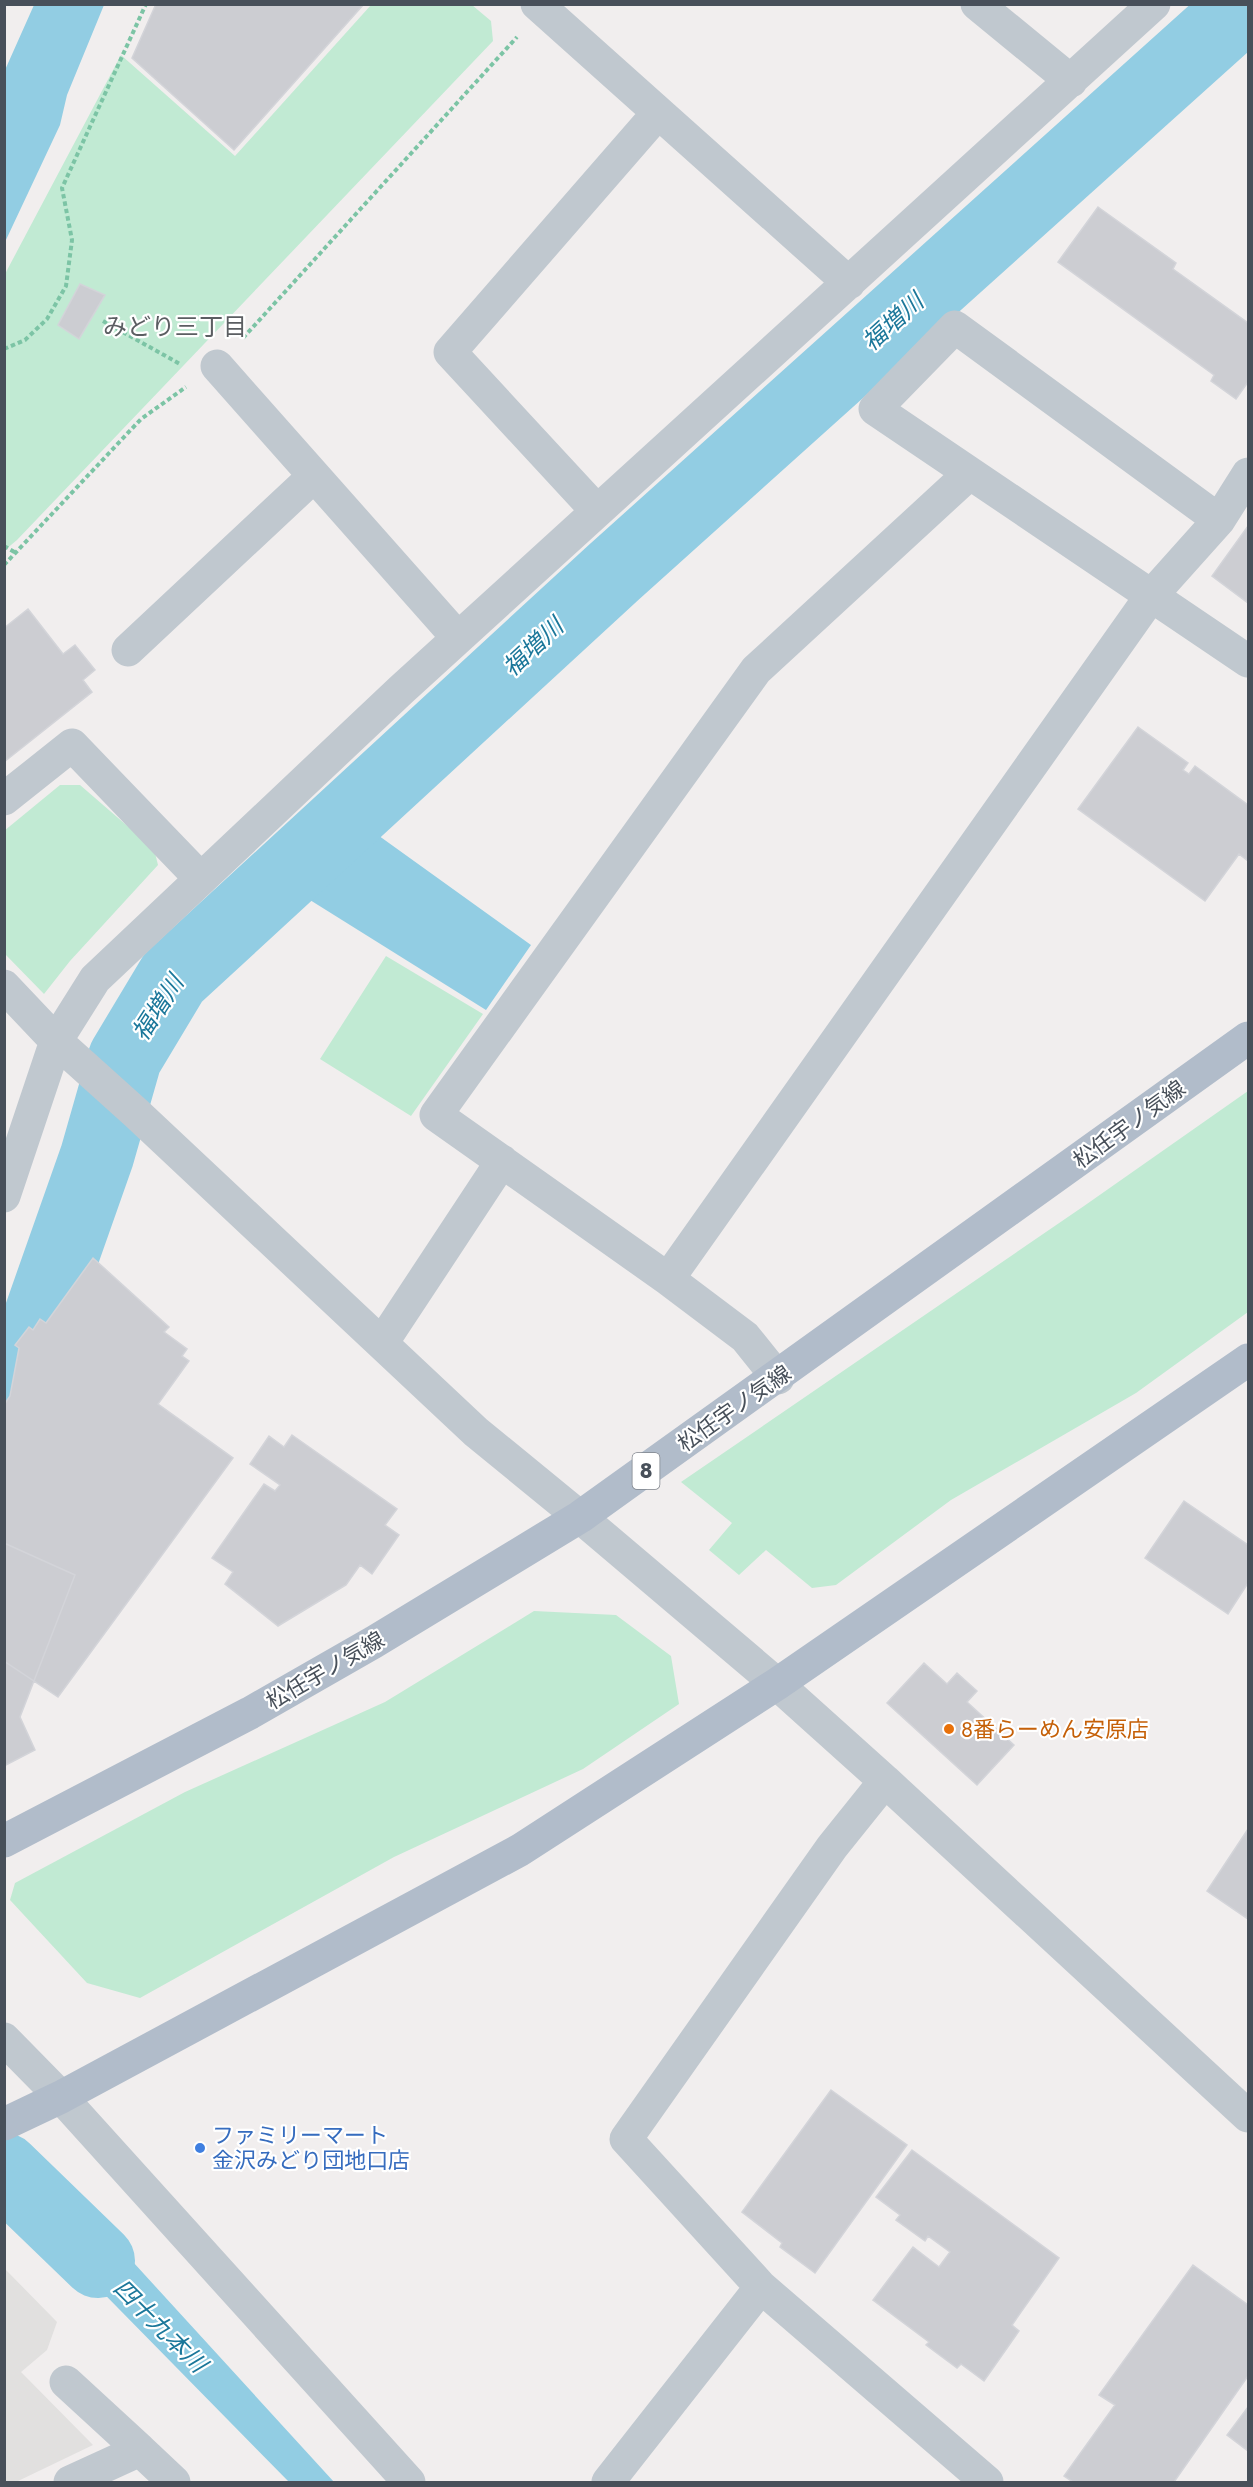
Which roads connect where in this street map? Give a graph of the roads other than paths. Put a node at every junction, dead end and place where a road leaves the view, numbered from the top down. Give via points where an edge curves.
1 (977, 4) edge
2 (1154, 4) edge
3 (542, 6) edge
4 (1071, 81) junction
5 (658, 113) junction
6 (849, 283) junction
7 (209, 371) road end
8 (969, 474) junction
9 (1248, 474) edge
10 (314, 476) junction
11 (597, 511) junction
12 (1219, 520) junction
13 (1151, 596) junction
14 (458, 638) junction
15 (128, 650) dead end
16 (1248, 661) edge
17 (4, 799) edge
18 (201, 879) junction
19 (4, 986) edge
20 (1248, 1038) edge
21 (56, 1041) junction
22 (502, 1161) junction
23 (4, 1196) edge
24 (668, 1279) junction
25 (382, 1344) junction
26 (1248, 1360) edge
27 (778, 1377) junction
28 (580, 1517) junction
29 (777, 1684) junction
30 (885, 1781) junction
31 (4, 1841) edge
32 (4, 2039) edge
33 (61, 2097) junction
34 (1248, 2116) edge
35 (4, 2124) edge
36 (761, 2287) junction
37 (66, 2382) dead end
38 (140, 2450) junction
39 (70, 2482) edge
40 (174, 2482) edge
41 (409, 2482) edge
42 (608, 2482) edge
43 (987, 2482) edge

1 - 4 street
2 - 4 street
3 - 5 street
4 - 6 street
5 - 6 street
5 - 11 street via 450,352
6 - 11 street
7 - 10 street
8 - 12 street via 875,409 955,327
8 - 13 street
8 - 22 street via 756,670 435,1115
9 - 12 street
10 - 14 street
10 - 15 street
11 - 14 street
12 - 13 street
13 - 16 street
13 - 24 street
14 - 18 street
17 - 18 street via 72,745
18 - 21 street via 95,979
19 - 21 street
20 - 27 main road, 松任宇ノ気線 / 8
21 - 23 street
21 - 25 street
22 - 24 street
22 - 25 street
24 - 27 street via 745,1337
25 - 28 street via 476,1432
26 - 29 main road
27 - 28 main road, 松任宇ノ気線 / 8
28 - 29 street
28 - 31 main road, 松任宇ノ気線 / 8 via 250,1713
29 - 30 street
29 - 33 main road via 520,1850
30 - 34 street
30 - 36 street via 832,1847 626,2139
32 - 33 street
33 - 35 main road
33 - 41 street
36 - 42 street
36 - 43 street
37 - 38 street
38 - 39 street
38 - 40 street

